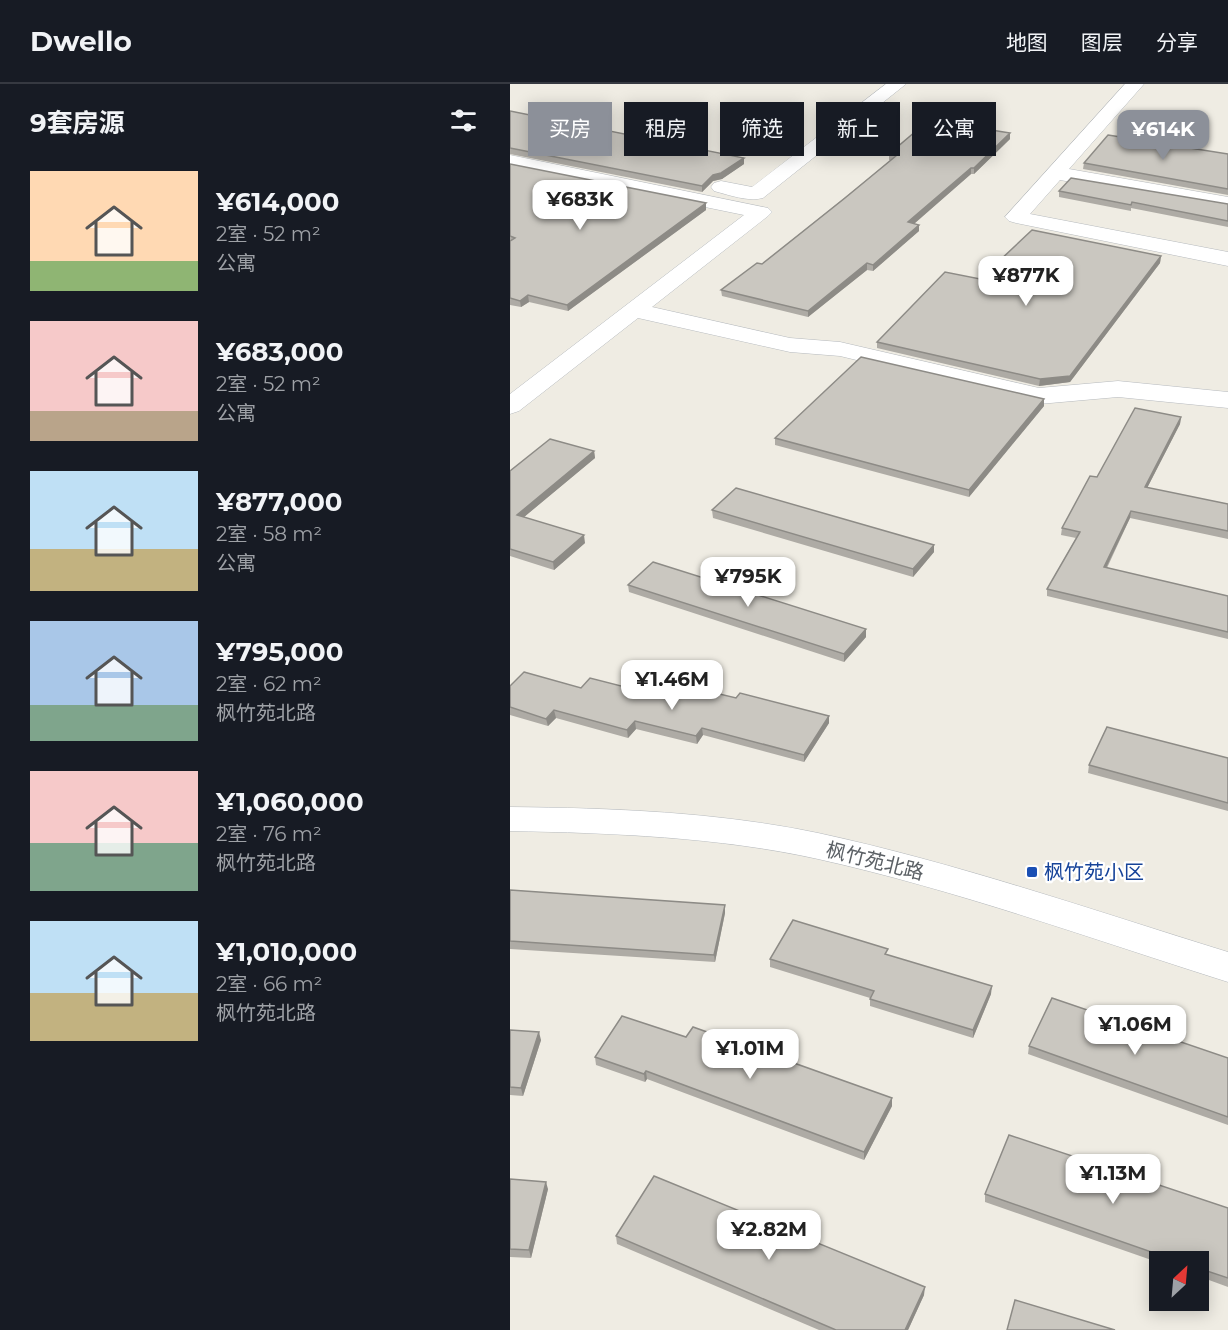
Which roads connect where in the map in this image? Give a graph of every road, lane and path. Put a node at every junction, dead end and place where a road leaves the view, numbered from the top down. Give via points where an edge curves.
1 (897, 84) edge
2 (1135, 84) edge
3 (510, 144) edge
4 (510, 161) edge
5 (1056, 173) junction
6 (1228, 203) edge
7 (1228, 259) edge
8 (637, 311) junction
9 (1228, 400) edge
10 (510, 406) edge
11 (510, 819) edge
12 (1228, 967) edge

1 - 3 street via 756,195
2 - 5 street
4 - 8 street via 761,212
5 - 6 street
5 - 7 street via 1016,217
8 - 9 street via 790,345 840,349 1039,396 1118,389
8 - 10 street
11 - 12 street, 枫竹苑北路 via 704,829 816,846 942,877

